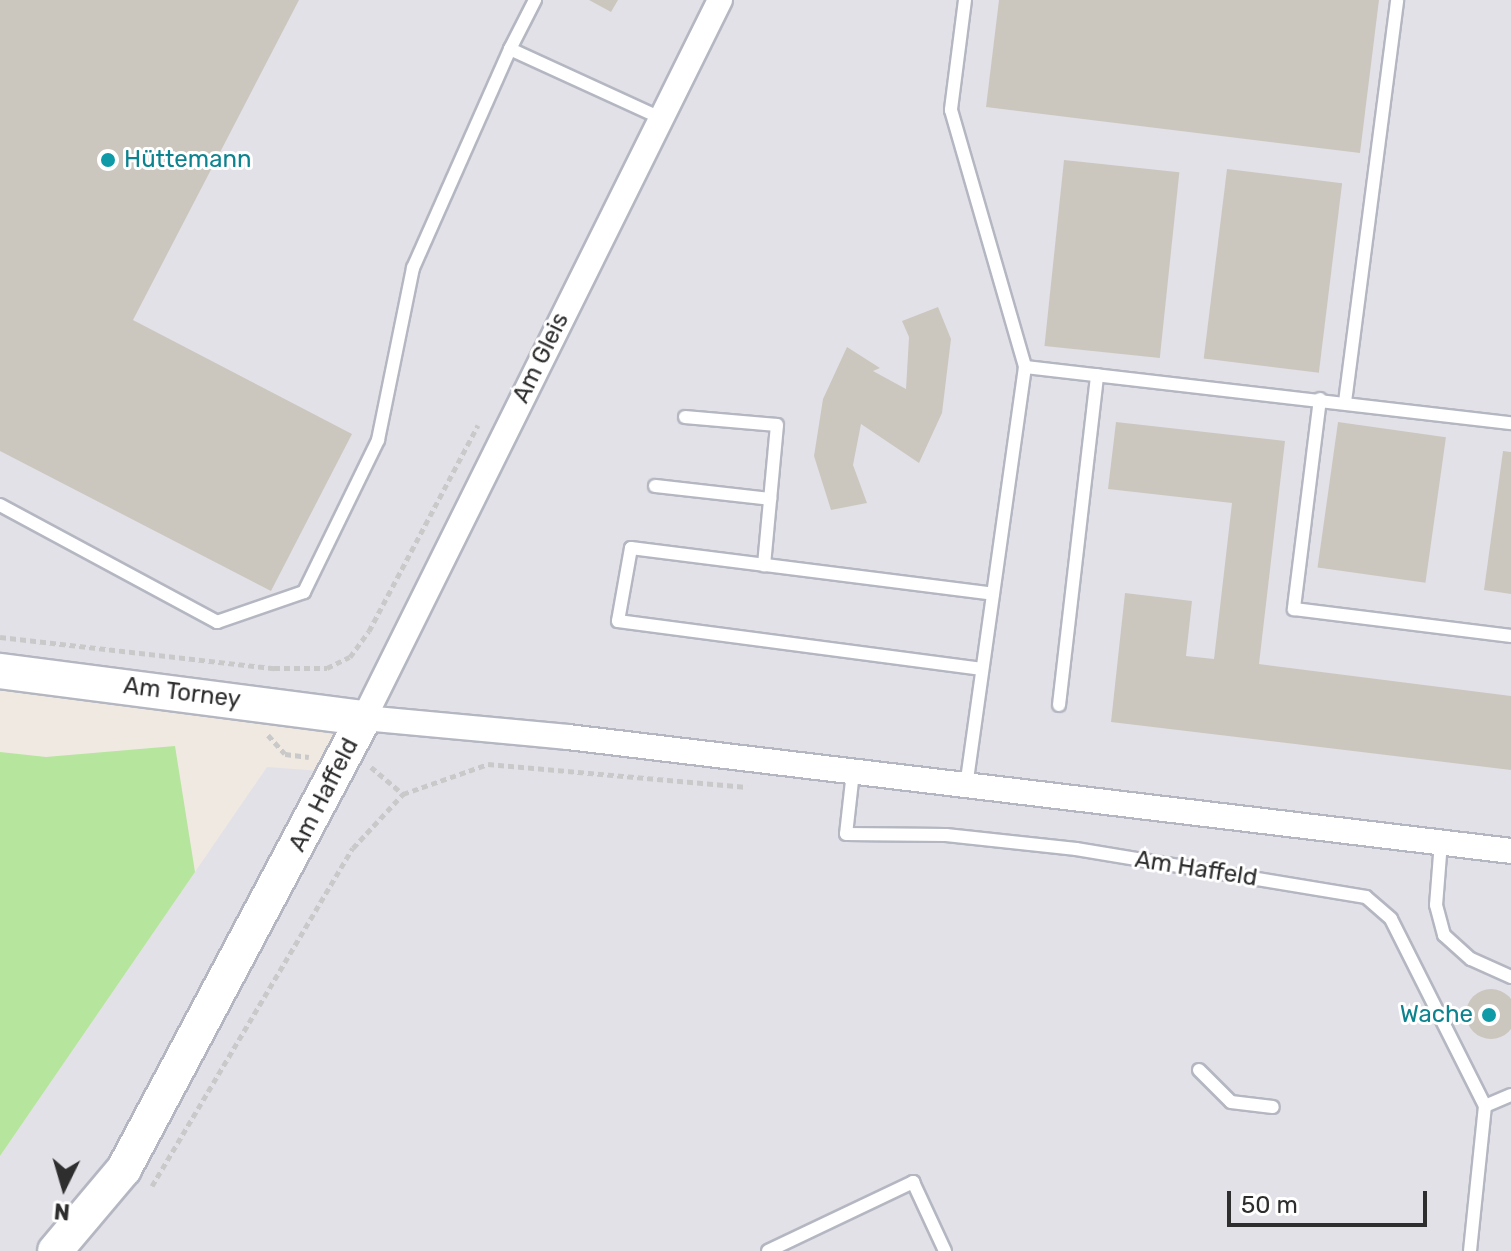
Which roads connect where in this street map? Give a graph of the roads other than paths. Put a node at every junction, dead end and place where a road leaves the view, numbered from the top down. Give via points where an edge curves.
1 (535, 0) edge
2 (720, 0) edge
3 (965, 0) edge
4 (1397, 0) edge
5 (510, 49) junction
6 (661, 118) junction
7 (1025, 367) junction
8 (1097, 375) junction
9 (1320, 399) junction
10 (1345, 402) junction
11 (685, 417) dead end
12 (1511, 423) edge
13 (655, 486) dead end
14 (770, 499) junction
15 (0, 505) edge
16 (764, 565) junction
17 (993, 594) junction
18 (1511, 636) edge
19 (982, 669) junction
20 (0, 671) edge
21 (1059, 705) dead end
22 (364, 718) junction
23 (853, 772) junction
24 (966, 785) junction
25 (1441, 842) junction
26 (1511, 851) edge
27 (1511, 977) edge
28 (1199, 1070) dead end
29 (1511, 1095) edge
30 (1485, 1106) junction
31 (1273, 1107) dead end
32 (55, 1251) edge
33 (768, 1251) edge
34 (945, 1251) edge
35 (1470, 1251) edge

1 - 5 lane
2 - 6 street, Am Gleis
3 - 7 lane via 951,110
4 - 10 lane
5 - 6 lane
5 - 15 lane via 413,268 378,440 304,592 217,622
6 - 22 street, Am Gleis
7 - 8 lane
7 - 17 lane
8 - 9 lane
8 - 21 lane
9 - 10 lane
9 - 18 lane via 1294,609
10 - 12 lane
11 - 14 lane via 777,425
13 - 14 lane
14 - 16 lane
16 - 17 lane
16 - 19 lane via 631,548 618,621
17 - 19 lane
19 - 24 lane
20 - 22 street, Am Torney
22 - 23 street, Am Haffeld
22 - 32 street, Am Haffeld via 124,1169
23 - 24 street, Am Haffeld
23 - 30 lane, Am Haffeld via 846,834 946,835 1076,849 1366,897 1391,919
24 - 25 street, Am Haffeld
25 - 26 street, Am Haffeld
25 - 27 lane via 1436,905 1444,935 1471,959
28 - 31 lane via 1231,1102
29 - 30 lane
30 - 35 lane
33 - 34 lane via 913,1182

